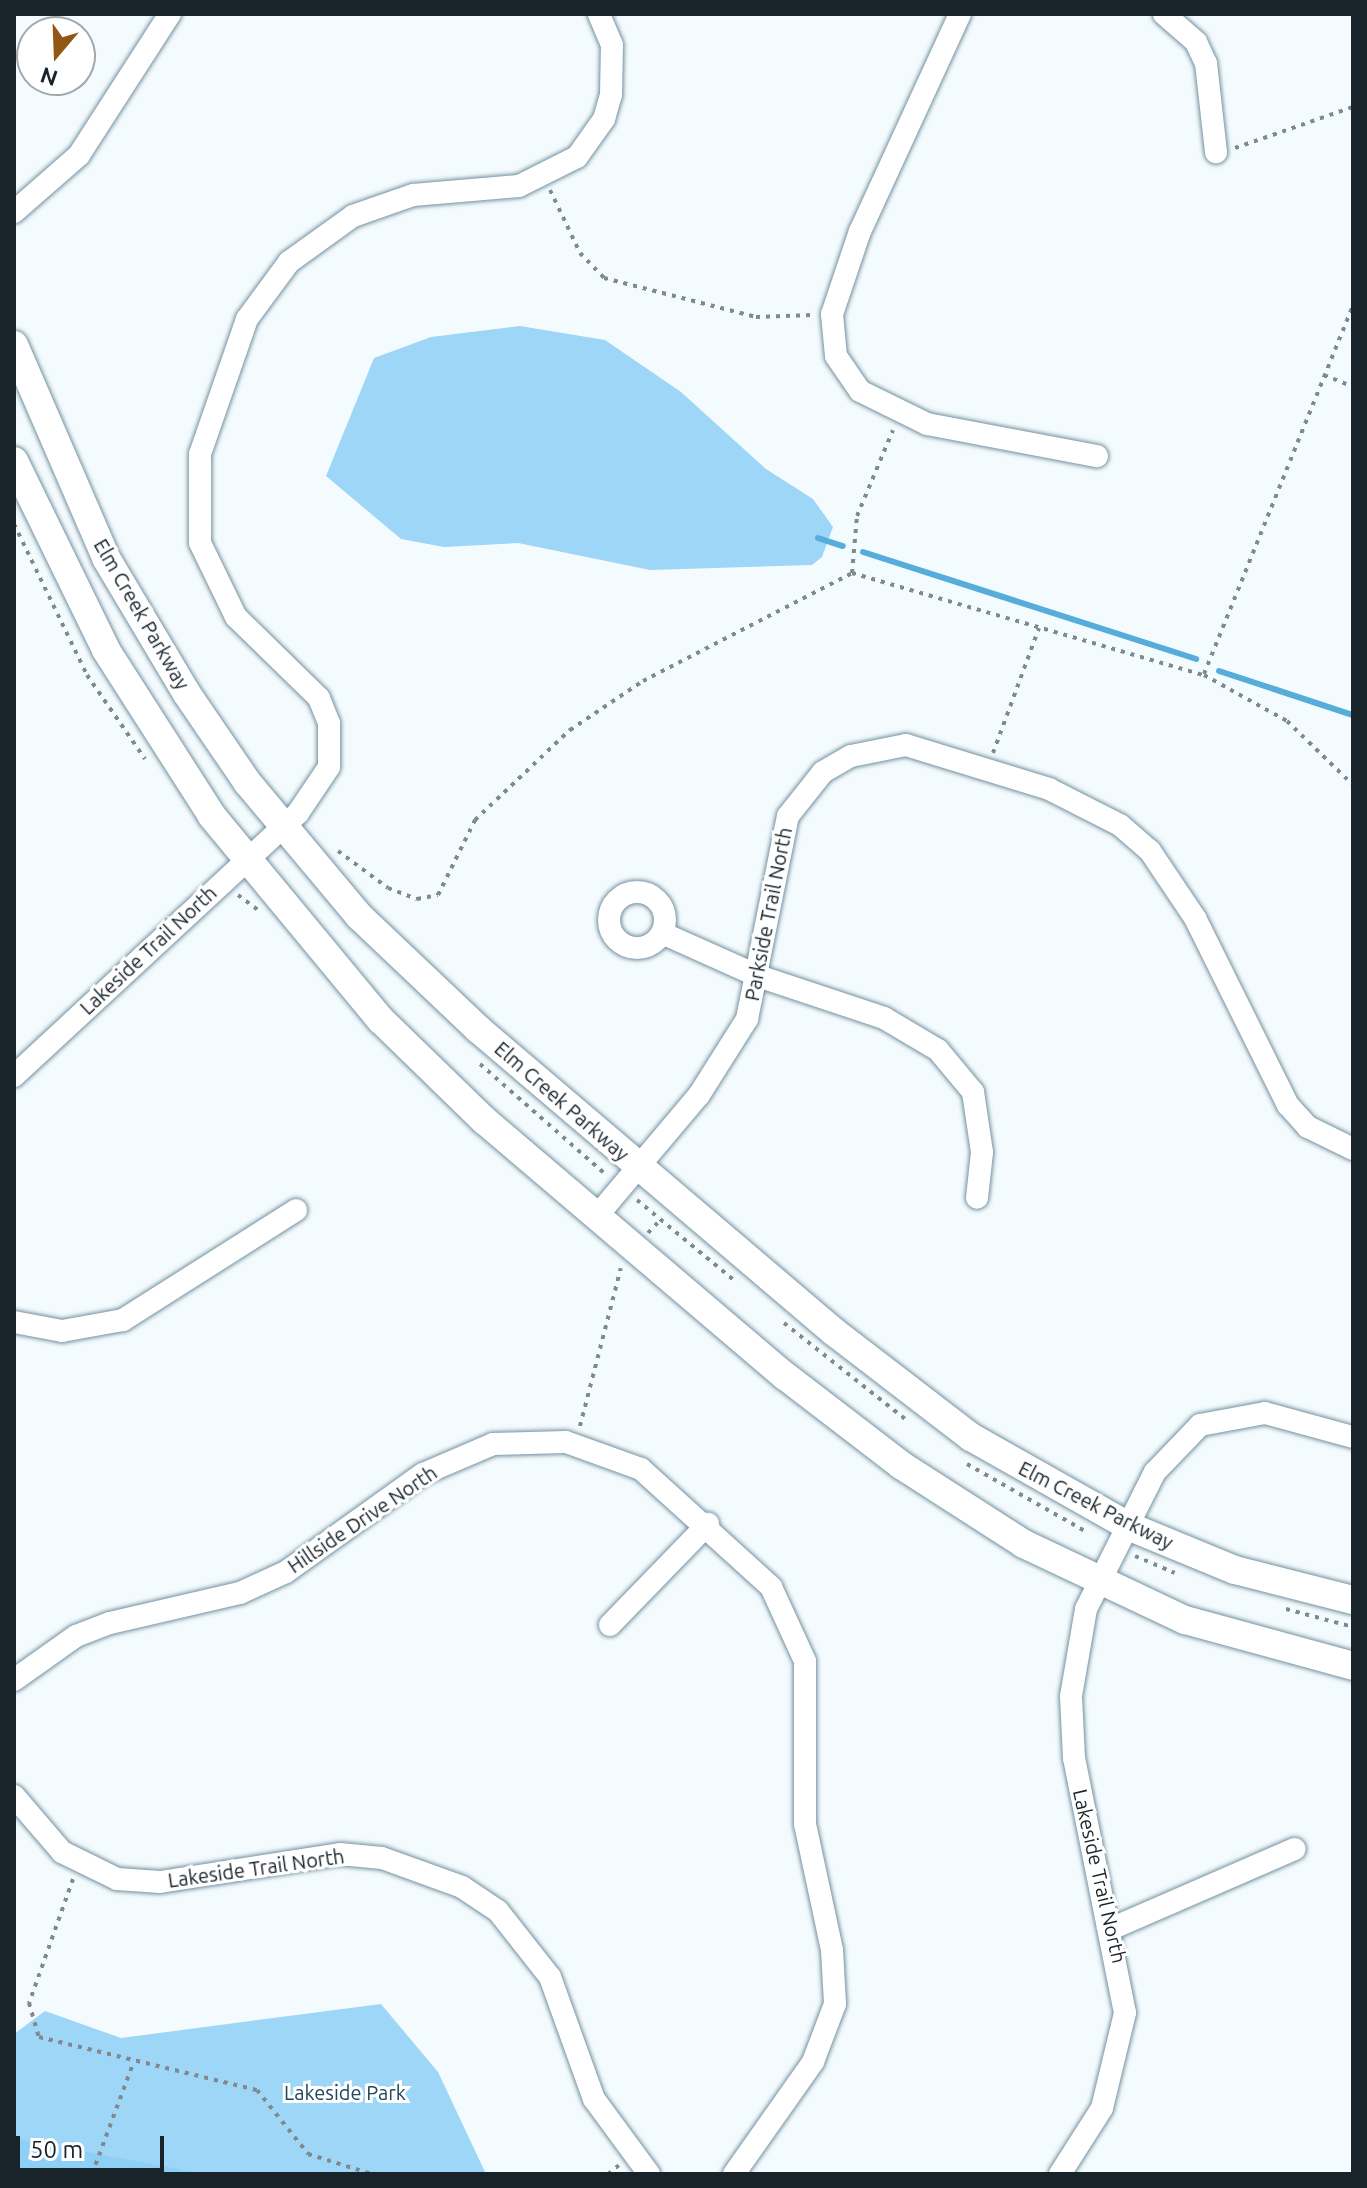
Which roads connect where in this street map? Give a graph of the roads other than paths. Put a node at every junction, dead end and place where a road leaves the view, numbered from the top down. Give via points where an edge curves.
1 (170, 14) edge
2 (599, 14) edge
3 (960, 14) edge
4 (1164, 14) edge
5 (1216, 152) road end
6 (14, 212) edge
7 (14, 345) edge
8 (1097, 456) dead end
9 (14, 461) edge
10 (283, 826) junction
11 (245, 861) junction
12 (662, 933) dead end
13 (758, 976) junction
14 (14, 1076) edge
15 (1353, 1149) edge
16 (637, 1166) junction
17 (977, 1198) dead end
18 (296, 1210) dead end
19 (597, 1216) junction
20 (14, 1322) edge
21 (1353, 1437) edge
22 (708, 1524) junction
23 (1128, 1526) junction
24 (1098, 1583) junction
25 (1353, 1600) edge
26 (610, 1625) dead end
27 (1353, 1666) edge
28 (14, 1680) edge
29 (14, 1796) edge
30 (1295, 1849) dead end
31 (1113, 1928) junction
32 (649, 2174) edge
33 (734, 2174) edge
34 (1060, 2174) edge

1 - 6 street via 97,133
2 - 10 street, Lakeside Trail North via 613,71 604,119 577,157 544,178 413,195 353,216 289,262 235,341 200,454 200,543 236,617 319,698 329,723 322,783
3 - 8 street via 891,158 832,314 845,374 900,413 978,439
4 - 5 street via 1196,42 1206,63
7 - 10 street, Elm Creek Parkway via 106,558 177,678
9 - 11 street via 106,650
10 - 11 street, Lakeside Trail North
10 - 16 street, Elm Creek Parkway via 359,916
11 - 14 street, Lakeside Trail North
11 - 19 street via 381,1020
12 - 13 street
13 - 15 street, Parkside Trail North via 788,816 823,772 851,756 906,745 988,768 1086,805 1150,851 1189,906 1288,1105 1308,1127
13 - 16 street, Parkside Trail North via 726,1059
13 - 17 street via 884,1018 938,1050 973,1092 982,1152
16 - 19 street, Parkside Trail North
16 - 23 street, Elm Creek Parkway via 971,1437
18 - 20 street via 123,1320 62,1331
19 - 24 street via 901,1465
21 - 23 street via 1265,1413 1200,1425 1155,1472
22 - 26 street
22 - 28 street, Hillside Drive North via 641,1469 575,1443 493,1444 457,1456 286,1572 240,1593 76,1636
22 - 33 street, Hillside Drive North via 771,1587 805,1661 805,1824 837,1976 828,2033
23 - 24 street, Lakeside Trail North
23 - 25 street, Elm Creek Parkway via 1235,1570
24 - 27 street via 1253,1643
24 - 31 street, Lakeside Trail North via 1086,1609 1071,1696 1083,1818
29 - 32 street, Lakeside Trail North via 79,1865 117,1879 160,1882 340,1854 382,1858 462,1887 498,1911 535,1954 594,2099
30 - 31 street
31 - 34 street, Lakeside Trail North via 1125,2013 1120,2059 1102,2108

